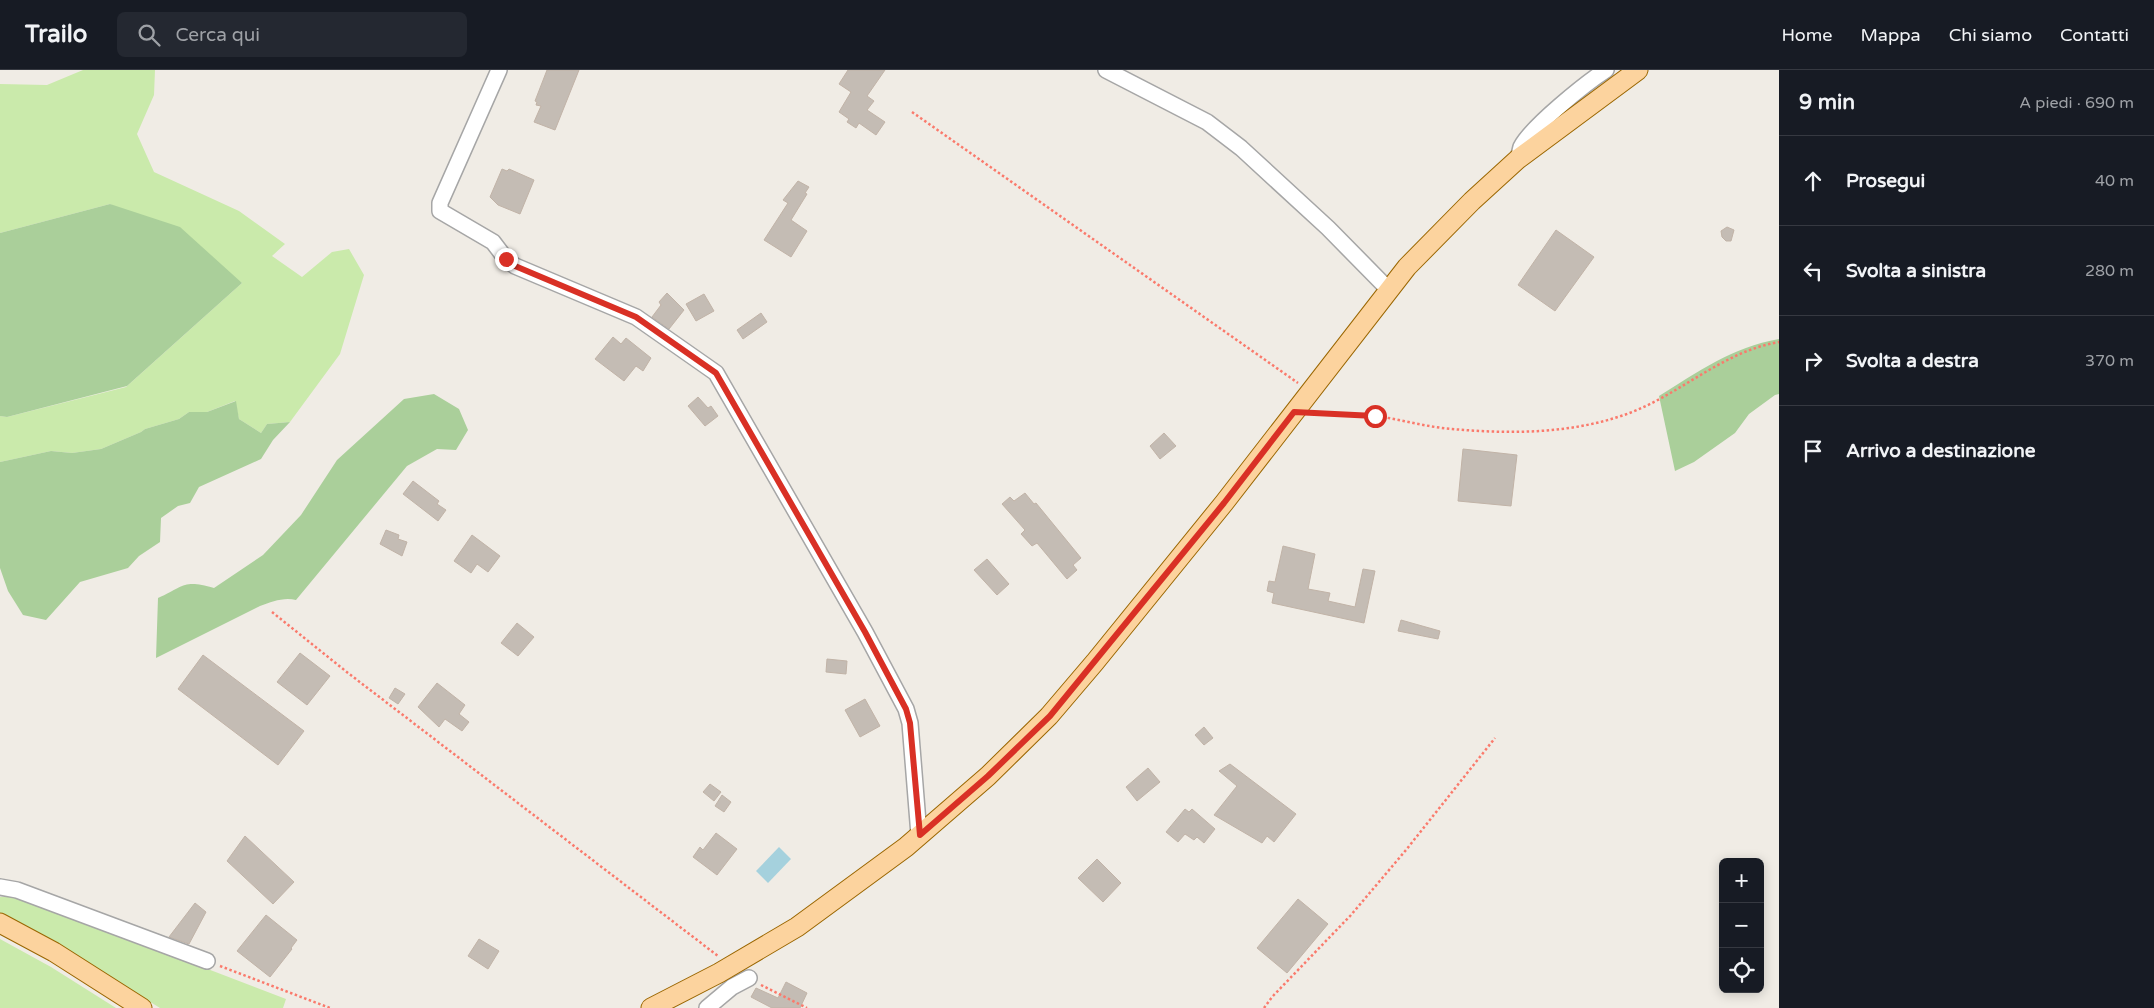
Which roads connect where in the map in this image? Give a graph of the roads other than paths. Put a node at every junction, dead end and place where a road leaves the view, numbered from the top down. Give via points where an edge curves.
1 (499, 70) edge
2 (1106, 70) edge
3 (1606, 70) edge
4 (1638, 70) edge
5 (1518, 159) junction
6 (1389, 290) junction
7 (920, 835) junction
8 (0, 887) edge
9 (0, 924) edge
10 (207, 961) road end
11 (749, 978) road end
12 (142, 1008) edge
13 (650, 1008) edge
14 (707, 1008) edge

1 - 7 street via 440,203 440,211 493,242 515,266 636,317 716,373 906,709
2 - 6 street via 1208,122 1328,228
3 - 5 street via 1539,127 1522,147
4 - 5 main road
5 - 6 main road via 1459,214
6 - 7 main road via 1224,503 1050,716
7 - 13 main road via 797,927
8 - 10 street via 17,890
9 - 12 main road via 54,952
11 - 14 street via 732,987

